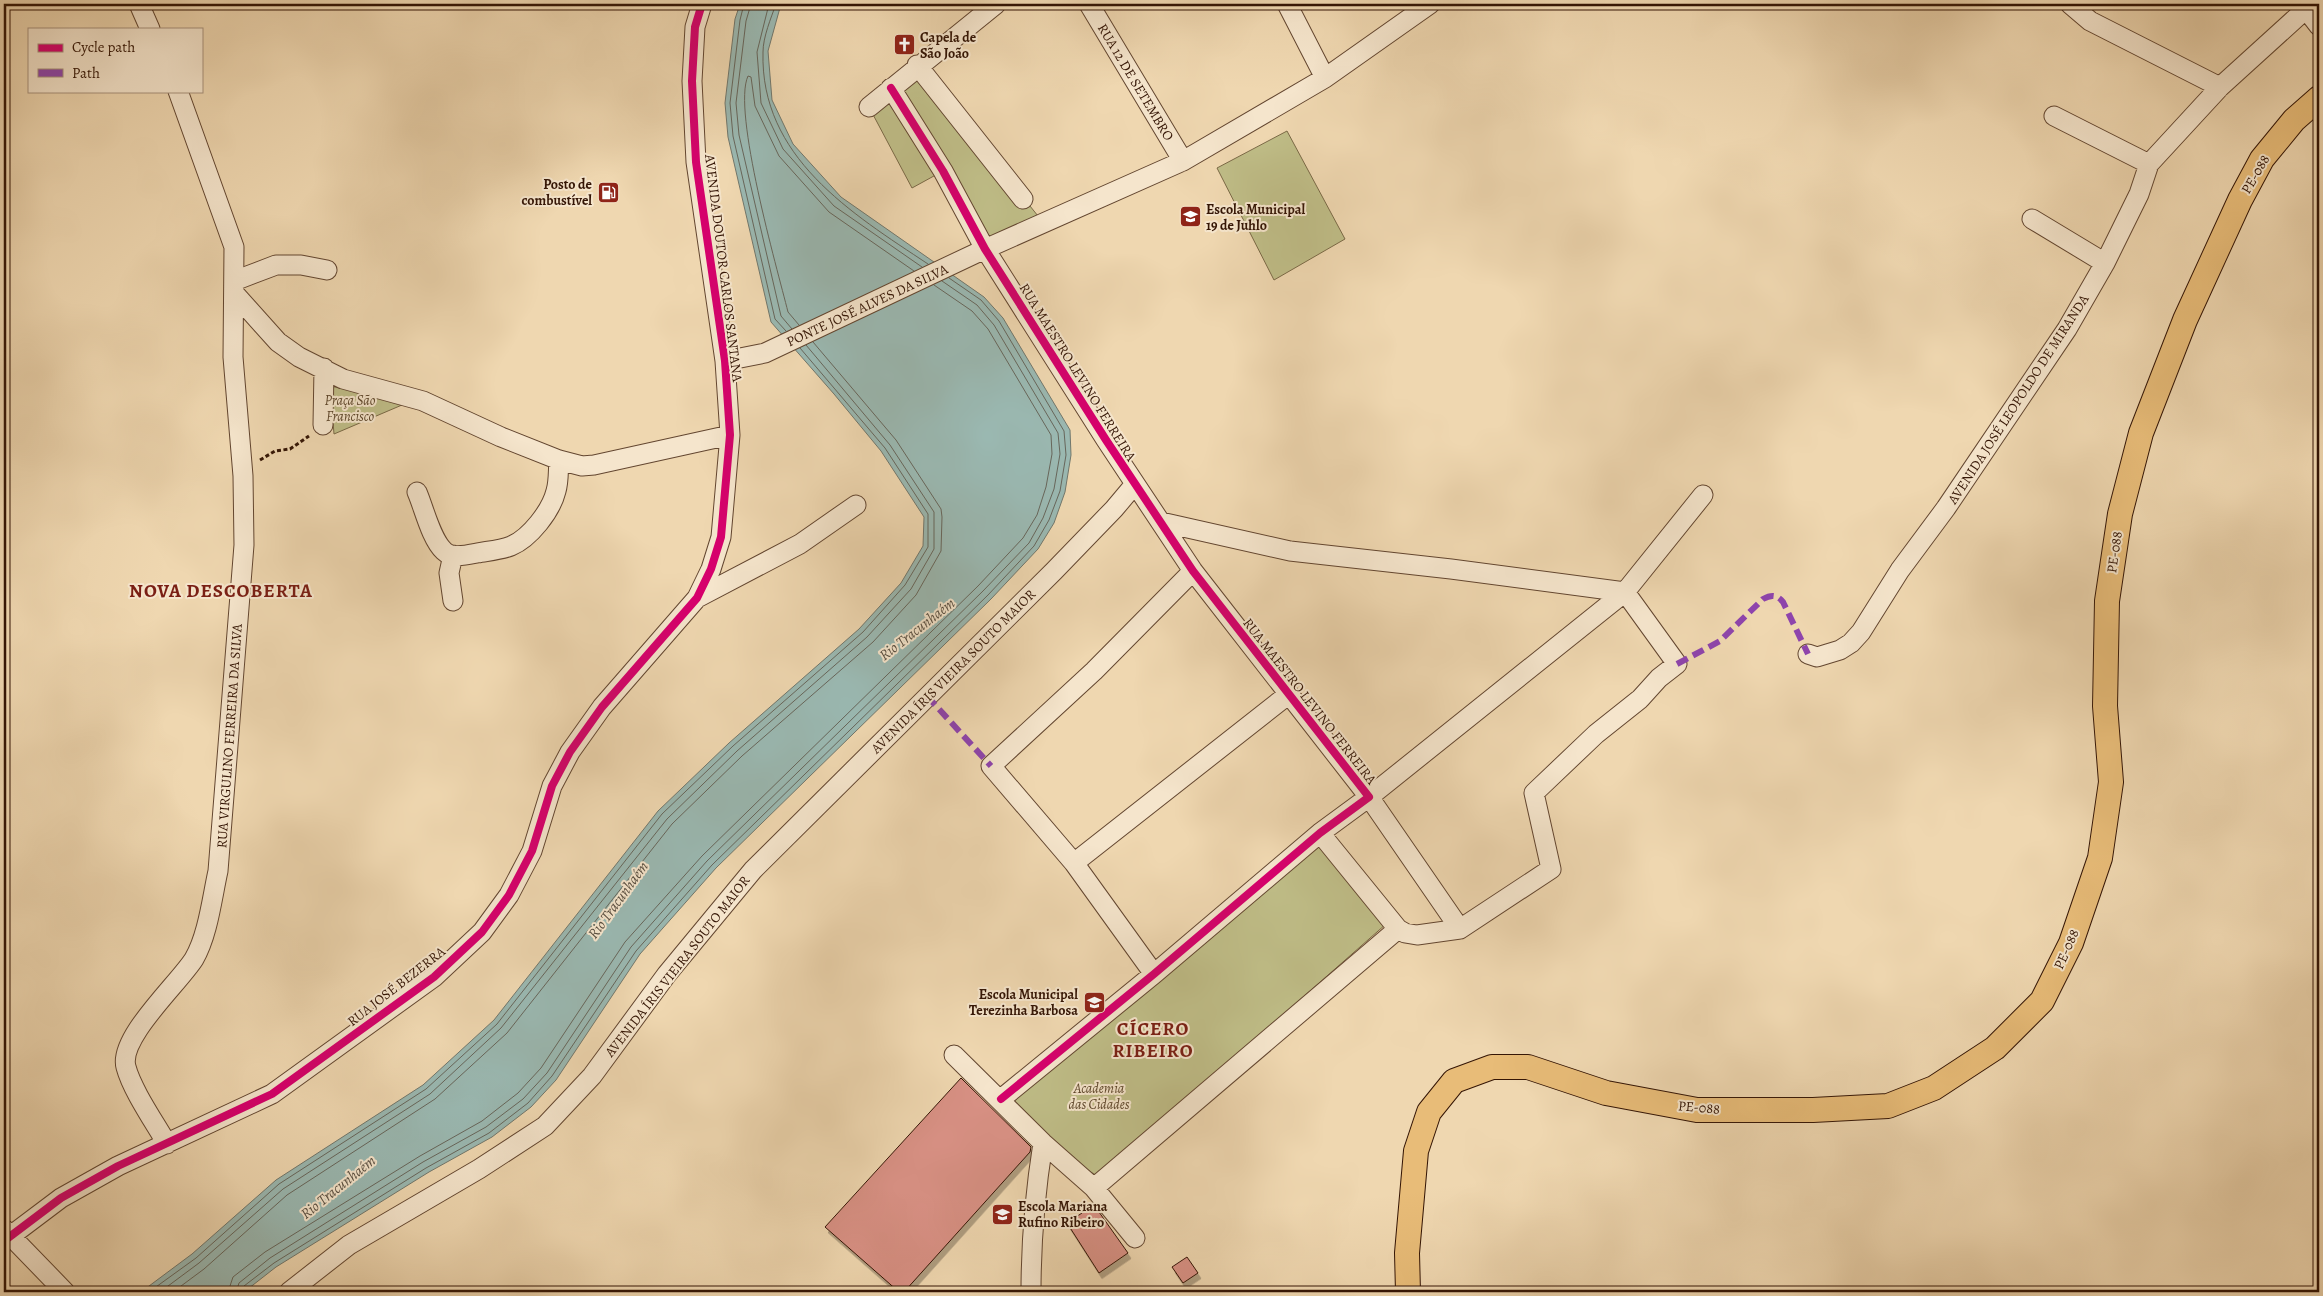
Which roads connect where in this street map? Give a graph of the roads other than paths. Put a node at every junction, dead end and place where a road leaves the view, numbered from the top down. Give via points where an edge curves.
1 (139, 4) edge
2 (702, 4) edge
3 (996, 4) edge
4 (1089, 4) edge
5 (1287, 4) edge
6 (1430, 4) edge
7 (2070, 4) edge
8 (2304, 6) edge
9 (2319, 26) edge
10 (150, 28) edge
11 (918, 66) junction
12 (1325, 78) junction
13 (2220, 87) junction
14 (891, 88) junction
15 (178, 92) edge
16 (2319, 98) edge
17 (869, 107) dead end
18 (2054, 116) dead end
19 (1183, 161) junction
20 (2149, 164) junction
21 (1023, 198) dead end
22 (2032, 220) dead end
23 (978, 253) junction
24 (2105, 263) junction
25 (327, 270) dead end
26 (234, 288) junction
27 (725, 361) junction
28 (324, 368) junction
29 (323, 425) road end
30 (730, 435) junction
31 (559, 460) junction
32 (1135, 484) junction
33 (418, 492) dead end
34 (1703, 495) dead end
35 (856, 505) dead end
36 (1161, 522) junction
37 (453, 555) junction
38 (1193, 571) junction
39 (1625, 592) junction
40 (697, 598) junction
41 (453, 601) dead end
42 (1808, 654) dead end
43 (1289, 694) junction
44 (1369, 797) junction
45 (1320, 833) junction
46 (1074, 863) junction
47 (1398, 929) junction
48 (1460, 929) junction
49 (1154, 974) junction
50 (954, 1055) dead end
51 (1000, 1099) junction
52 (1043, 1143) junction
53 (167, 1144) junction
54 (1094, 1188) junction
55 (6, 1235) edge
56 (1135, 1238) dead end
57 (66, 1292) edge
58 (289, 1292) edge
59 (1031, 1292) edge
60 (1408, 1292) edge

1 - 10 street
2 - 27 street, AVENIDA DOUTOR CARLOS SANTANA via 696,27 692,81 696,162
3 - 11 street
4 - 19 street, RUA 12 DE SETEMBRO
5 - 12 street
6 - 12 street, PONTE JOSÉ ALVES DA SILVA
7 - 13 street via 2090,21
8 - 9 street
8 - 13 street, AVENIDA JOSÉ LEOPOLDO DE MIRANDA
11 - 14 street
11 - 21 street
12 - 19 street, PONTE JOSÉ ALVES DA SILVA
13 - 20 street, AVENIDA JOSÉ LEOPOLDO DE MIRANDA
14 - 17 street
14 - 23 street, RUA MAESTRO LEVINO FERREIRA via 942,171
15 - 26 street, RUA VIRGULINO FERREIRA DA SILVA via 234,247
16 - 60 main road, PE-088 via 2294,120 2262,159 2240,200 2185,320 2141,433 2120,514 2107,601 2105,706 2111,782 2100,858 2071,943 2042,1001 1987,1053 1934,1088 1888,1106 1697,1110 1606,1093 1528,1067 1492,1067 1454,1081 1429,1112 1416,1151 1407,1253
18 - 20 street
19 - 23 street, PONTE JOSÉ ALVES DA SILVA
20 - 24 street, AVENIDA JOSÉ LEOPOLDO DE MIRANDA
22 - 24 street
23 - 27 street, PONTE JOSÉ ALVES DA SILVA via 765,353
23 - 32 street, RUA MAESTRO LEVINO FERREIRA
24 - 42 street, AVENIDA JOSÉ LEOPOLDO DE MIRANDA via 2067,329 1900,570 1861,632 1840,650 1817,657
25 - 26 street via 276,265
26 - 28 street via 278,342
26 - 53 street, RUA VIRGULINO FERREIRA DA SILVA via 233,357 243,476 244,545 218,871 207,924 194,958 129,1045 125,1065
27 - 30 street, AVENIDA DOUTOR CARLOS SANTANA
28 - 29 street
28 - 31 street via 343,379 423,401
30 - 31 street via 594,465 582,466
30 - 40 street, AVENIDA DOUTOR CARLOS SANTANA via 721,537
31 - 37 street via 556,491 549,508 524,538 512,546
32 - 36 street, RUA MAESTRO LEVINO FERREIRA
32 - 58 street, AVENIDA ÍRIS VIEIRA SOUTO MAIOR via 1114,510 753,870 667,974 592,1076 545,1126 479,1169 349,1245
33 - 37 street via 436,539 444,552
34 - 39 street
35 - 40 street via 800,544
36 - 38 street, RUA MAESTRO LEVINO FERREIRA
36 - 39 street via 1290,551
37 - 41 street via 449,573
38 - 43 street, RUA MAESTRO LEVINO FERREIRA
38 - 46 street via 1094,671 991,766
39 - 44 street
39 - 48 street via 1677,664 1534,793 1551,869
40 - 53 street, RUA JOSÉ BEZERRA via 602,707 570,752 552,786 532,851 509,895 482,932 434,977 272,1094
43 - 44 street, RUA MAESTRO LEVINO FERREIRA
43 - 46 street
44 - 45 street, RUA MAESTRO LEVINO FERREIRA
44 - 48 street
45 - 47 street
45 - 49 street, RUA MAESTRO LEVINO FERREIRA
46 - 49 street
47 - 48 street via 1405,934 1417,935
47 - 54 street
49 - 51 street, RUA MAESTRO LEVINO FERREIRA
50 - 51 street
51 - 52 street
52 - 54 street
52 - 59 street via 1031,1247
53 - 55 street, RUA JOSÉ BEZERRA via 118,1166 61,1198
54 - 56 street
55 - 57 street

